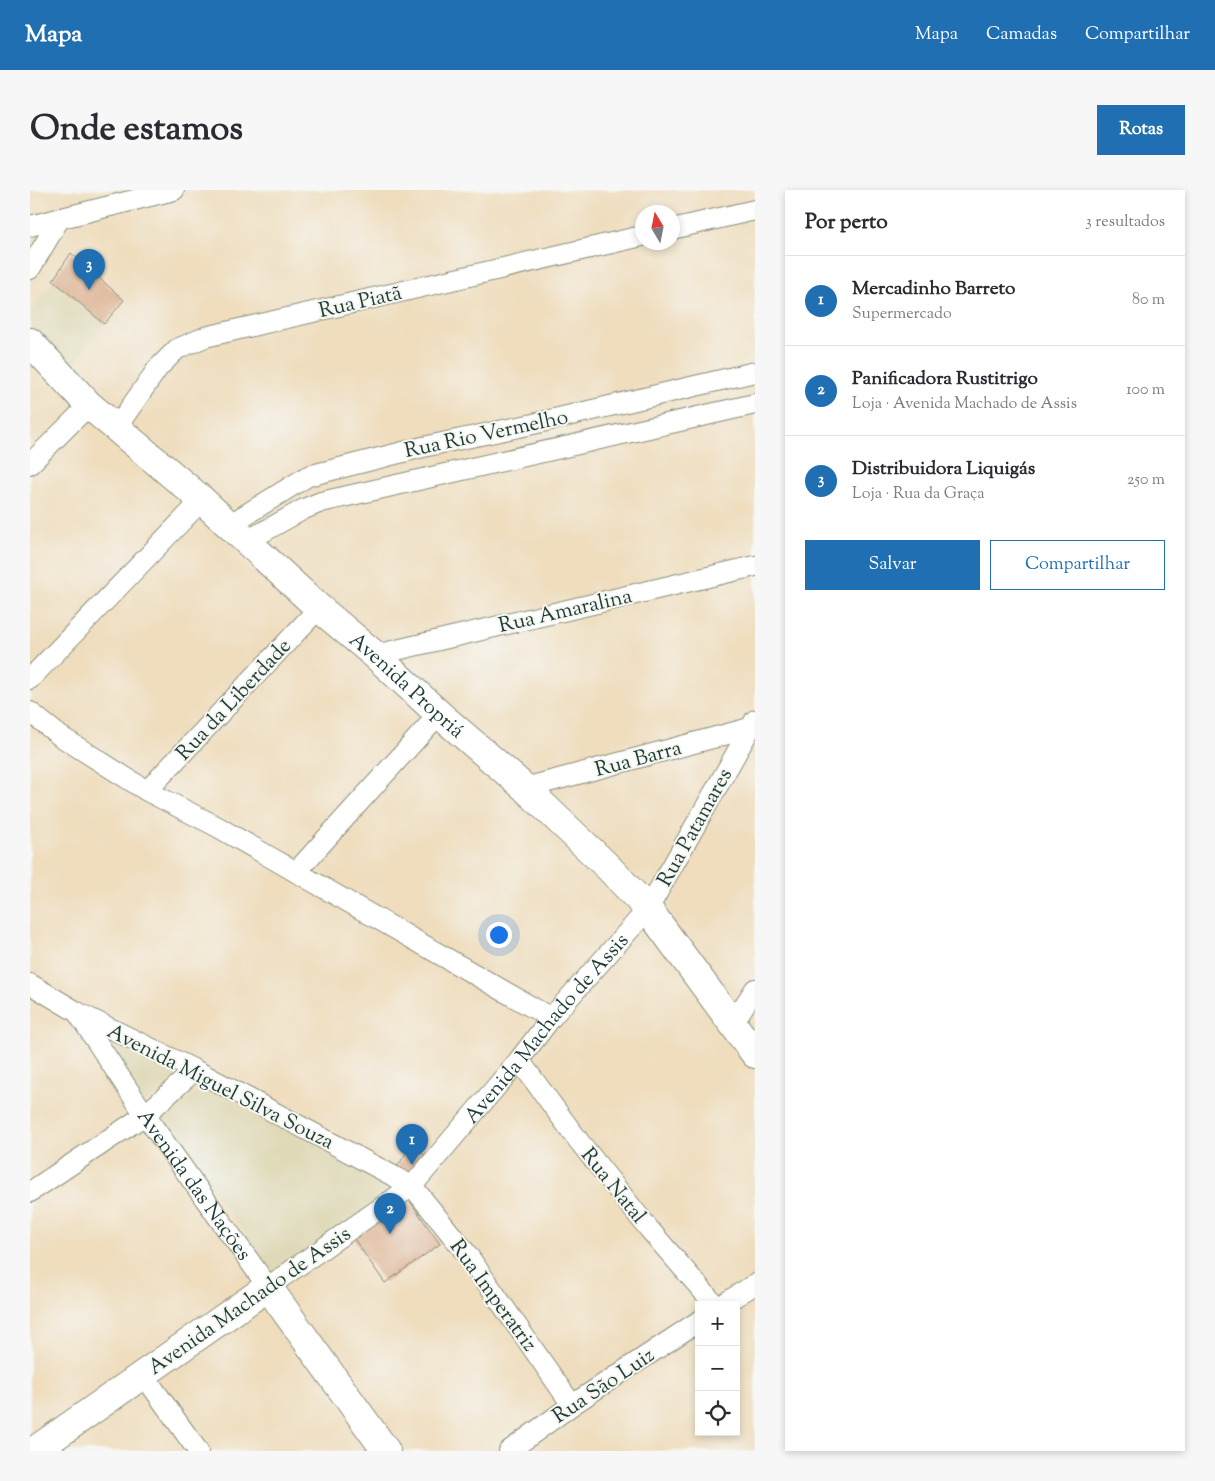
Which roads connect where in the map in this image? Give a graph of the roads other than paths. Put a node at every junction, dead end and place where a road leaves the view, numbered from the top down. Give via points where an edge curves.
1 (174, 190) edge
2 (755, 210) edge
3 (60, 218) junction
4 (30, 226) edge
5 (680, 227) edge
6 (635, 238) edge
7 (30, 269) edge
8 (30, 342) edge
9 (755, 372) edge
10 (755, 404) edge
11 (89, 405) junction
12 (116, 428) junction
13 (30, 464) edge
14 (202, 500) junction
15 (238, 533) junction
16 (755, 566) edge
17 (318, 608) junction
18 (375, 655) junction
19 (30, 679) edge
20 (30, 712) edge
21 (439, 714) junction
22 (752, 724) edge
23 (525, 788) junction
24 (147, 790) junction
25 (296, 872) junction
26 (648, 909) junction
27 (755, 989) edge
28 (34, 992) edge
29 (77, 1012) junction
30 (551, 1018) junction
31 (733, 1023) junction
32 (755, 1054) edge
33 (519, 1060) junction
34 (195, 1070) junction
35 (145, 1114) junction
36 (412, 1186) junction
37 (30, 1192) edge
38 (755, 1284) edge
39 (268, 1286) junction
40 (712, 1301) edge
41 (728, 1301) edge
42 (695, 1323) edge
43 (143, 1374) junction
44 (572, 1406) junction
45 (34, 1451) edge
46 (198, 1451) edge
47 (386, 1451) edge
48 (509, 1451) edge

1 - 3 street
2 - 5 street
3 - 4 street
3 - 7 street
6 - 12 street, Rua Piatã via 205,337 177,348 158,368
8 - 11 street, Avenida Propriá
9 - 15 street, Rua Rio Vermelho via 308,476
10 - 15 street, Rua Rio Vermelho via 322,502
11 - 12 street, Avenida Propriá
11 - 13 street
12 - 14 street, Avenida Propriá
14 - 15 street, Avenida Propriá
14 - 19 street
15 - 17 street, Avenida Propriá
16 - 18 street, Rua Amaralina
17 - 18 street, Avenida Propriá
17 - 24 street, Rua da Liberdade
18 - 21 street, Avenida Propriá
20 - 24 street via 60,736
21 - 23 street, Avenida Propriá
21 - 25 street
22 - 23 street, Rua Barra
22 - 26 street, Rua Patamares
23 - 26 street, Avenida Propriá
24 - 25 street
25 - 30 street
26 - 30 street, Avenida Machado de Assis
26 - 31 street, Avenida Propriá
27 - 31 street
28 - 29 street, Avenida Miguel Silva Souza
29 - 34 street, Avenida Miguel Silva Souza
29 - 35 street, Avenida das Nações
30 - 33 street, Avenida Machado de Assis
31 - 32 street, Avenida Propriá
33 - 36 street, Avenida Machado de Assis
33 - 40 street, Rua Natal via 578,1140
34 - 35 street
34 - 36 street, Avenida Miguel Silva Souza
35 - 37 street
35 - 39 street, Avenida das Nações
36 - 39 street, Avenida Machado de Assis
36 - 44 street, Rua Imperatriz via 466,1254
38 - 41 street
39 - 43 street, Avenida Machado de Assis
39 - 47 street, Avenida das Nações
42 - 44 street, Rua São Luiz
43 - 45 street, Avenida Machado de Assis
43 - 46 street
44 - 48 street, Rua São Luiz

